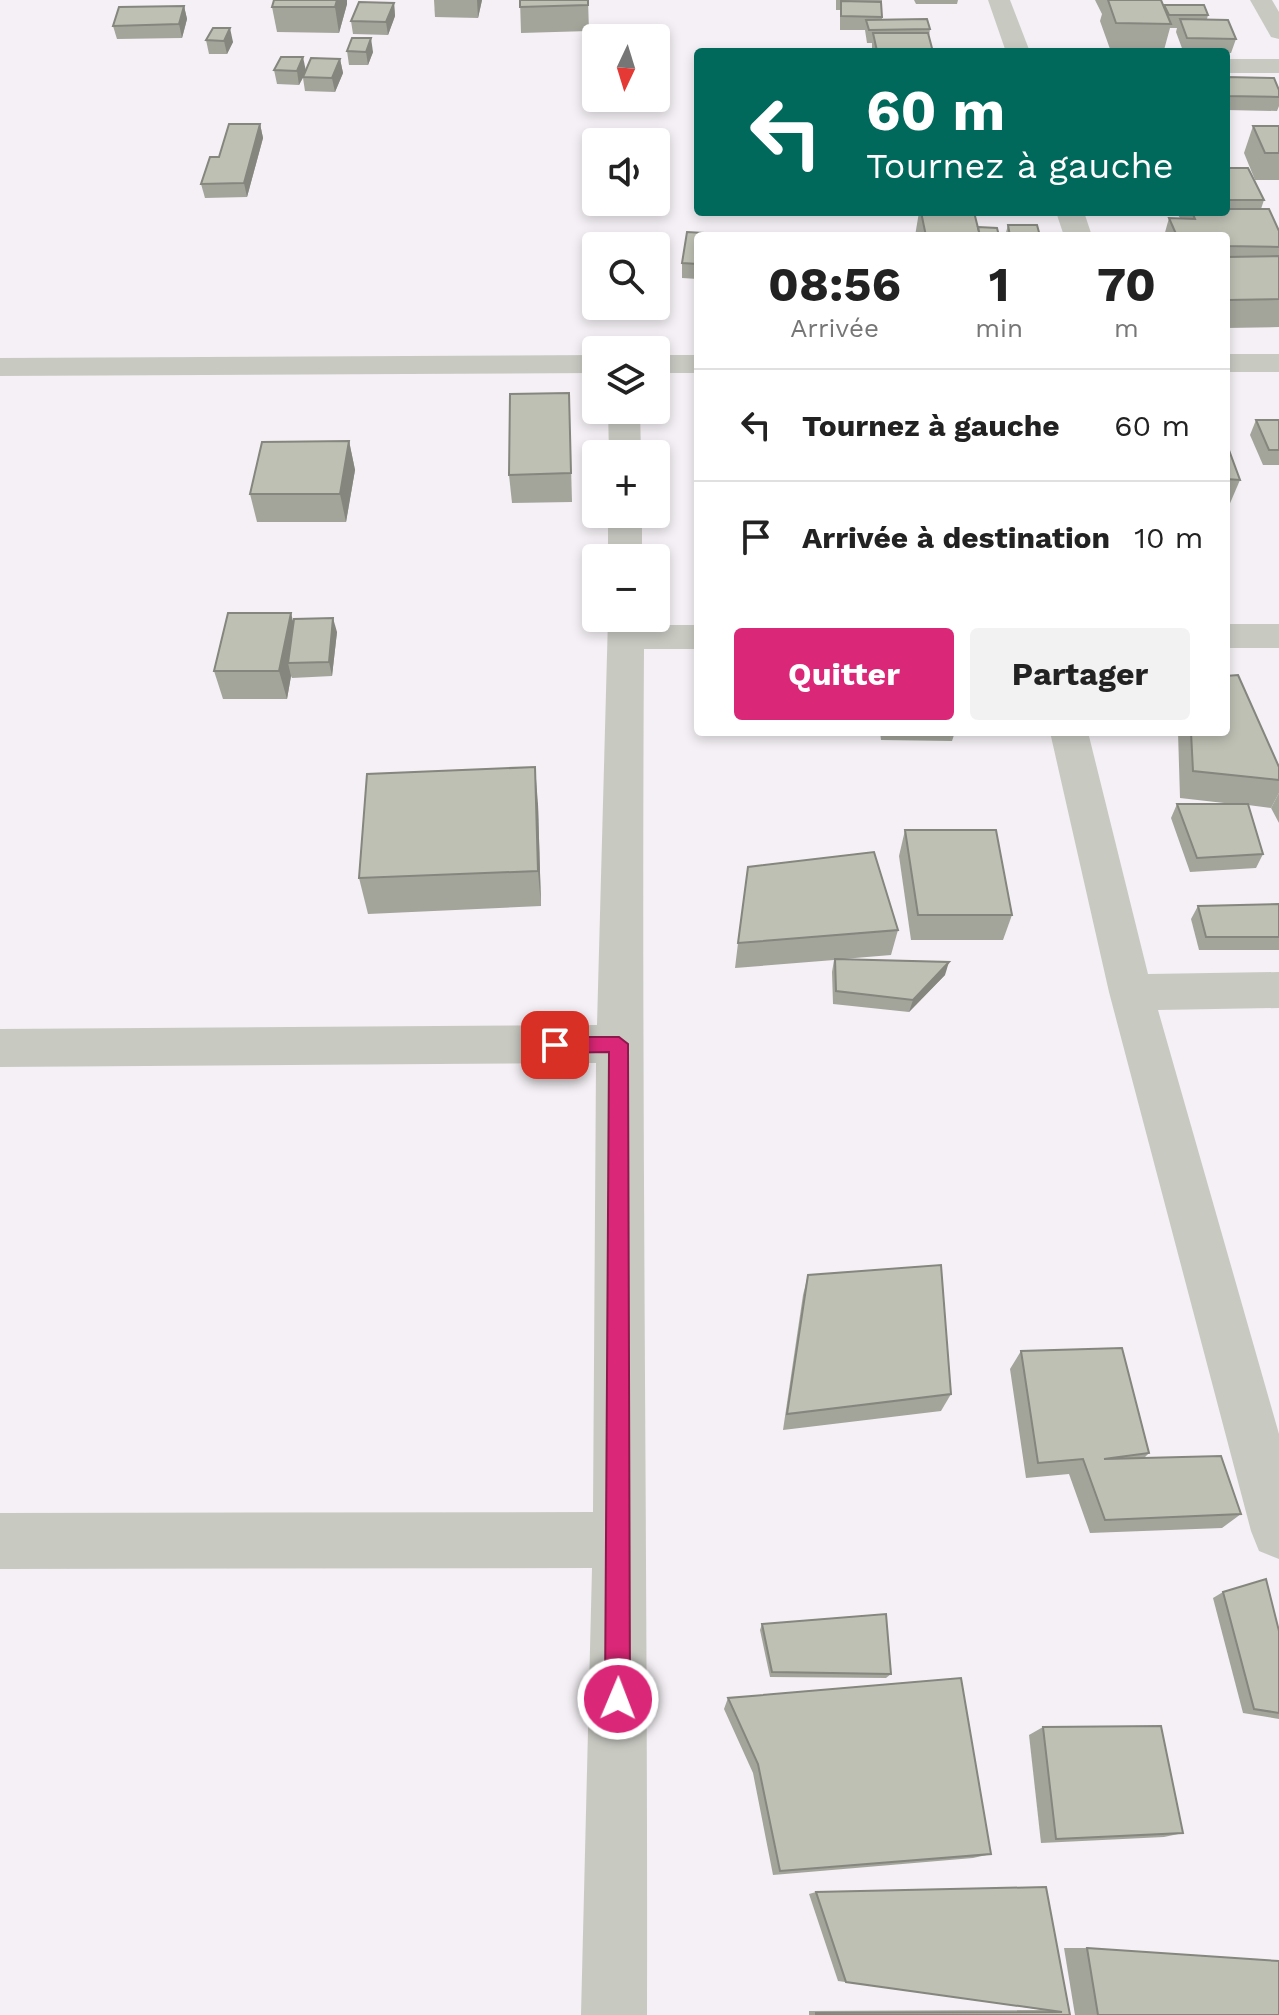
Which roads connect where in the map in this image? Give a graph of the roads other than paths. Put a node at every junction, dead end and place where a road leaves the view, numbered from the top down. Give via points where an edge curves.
1 (999, 0) edge
2 (1261, 0) edge
3 (1279, 32) edge
4 (1017, 48) edge
5 (1230, 66) edge
6 (1279, 66) edge
7 (1230, 363) edge
8 (1279, 363) edge
9 (582, 364) edge
10 (670, 364) edge
11 (694, 364) edge
12 (0, 367) edge
13 (626, 632) edge
14 (658, 632) edge
15 (694, 636) edge
16 (1230, 636) edge
17 (1279, 636) edge
18 (1070, 736) edge
19 (1279, 990) edge
20 (1131, 992) junction
21 (619, 1044) junction
22 (0, 1048) edge
23 (1279, 1531) edge
24 (620, 1540) junction
25 (0, 1541) edge
26 (614, 2015) edge

1 - 4 street
2 - 3 street
5 - 6 street
7 - 8 street
9 - 12 street
10 - 11 street
13 - 21 street
14 - 15 street
16 - 17 street
18 - 20 street
19 - 20 street
20 - 23 street
21 - 22 street
21 - 24 street
24 - 25 street
24 - 26 street

